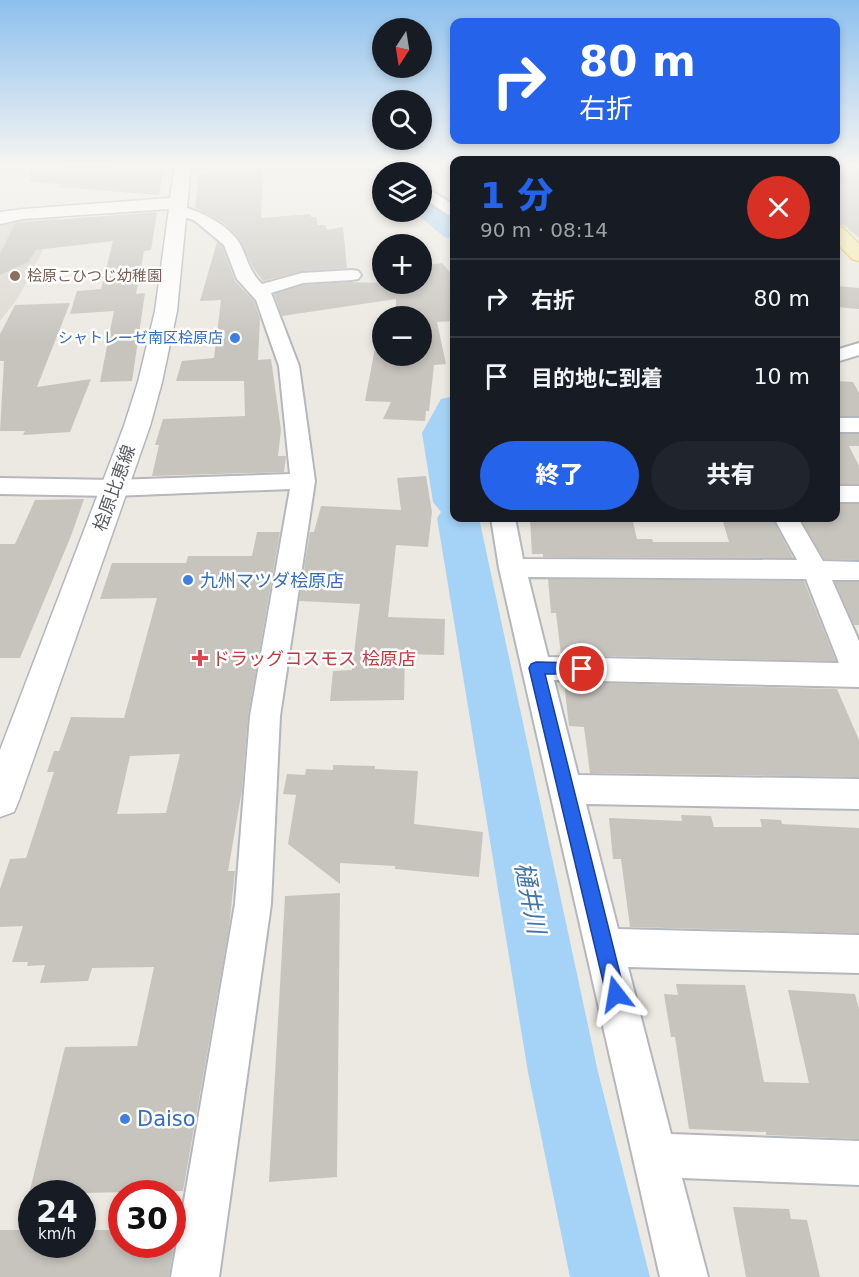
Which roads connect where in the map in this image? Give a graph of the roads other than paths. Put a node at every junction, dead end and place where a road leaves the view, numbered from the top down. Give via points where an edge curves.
1 (175, 225) edge
2 (209, 225) edge
3 (840, 239) edge
4 (859, 255) edge
5 (315, 260) dead end
6 (352, 275) dead end
7 (302, 278) junction
8 (259, 291) junction
9 (847, 353) edge
10 (859, 369) edge
11 (840, 424) edge
12 (859, 425) edge
13 (303, 481) junction
14 (0, 486) edge
15 (114, 488) junction
16 (840, 494) edge
17 (859, 494) edge
18 (504, 522) edge
19 (788, 522) edge
20 (512, 568) junction
21 (815, 570) junction
22 (859, 571) edge
23 (536, 668) junction
24 (859, 675) edge
25 (566, 789) junction
26 (859, 794) edge
27 (0, 800) edge
28 (605, 948) junction
29 (859, 954) edge
30 (655, 1155) junction
31 (859, 1163) edge
32 (195, 1277) edge
33 (684, 1277) edge

1 - 15 main road, 桧原比恵線 via 161,337 137,426
2 - 8 street via 231,243 246,279
3 - 4 main road
5 - 7 street via 300,267
6 - 7 street
7 - 8 street
8 - 13 street via 289,366
9 - 10 street
11 - 12 street
13 - 15 street
13 - 32 street via 265,716 253,904
14 - 15 street
15 - 27 main road, 桧原比恵線
16 - 17 street
18 - 20 street
19 - 21 street
20 - 21 street
20 - 23 street
21 - 22 street
21 - 24 street
23 - 24 street
23 - 25 street
25 - 26 street
25 - 28 street
28 - 29 street
28 - 30 street
30 - 31 street
30 - 33 street

